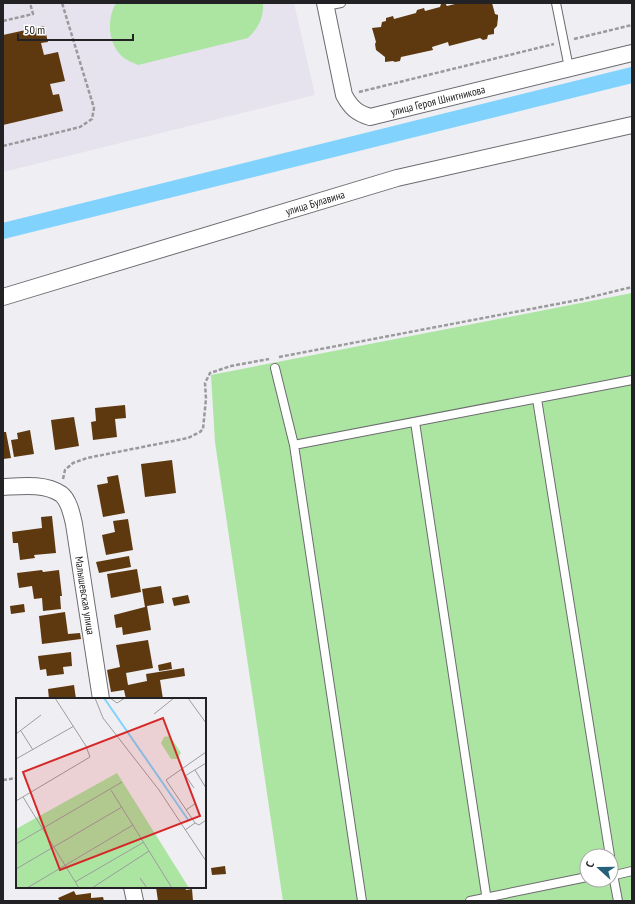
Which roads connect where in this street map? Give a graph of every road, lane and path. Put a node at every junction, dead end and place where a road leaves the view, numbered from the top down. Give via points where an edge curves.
1 (30, 3) edge
2 (62, 3) edge
3 (556, 3) edge
4 (330, 4) edge
5 (3, 21) edge
6 (632, 25) edge
7 (562, 42) junction
8 (632, 53) edge
9 (569, 68) junction
10 (344, 95) junction
11 (632, 125) edge
12 (3, 146) edge
13 (632, 287) edge
14 (3, 297) edge
15 (277, 357) dead end
16 (270, 359) dead end
17 (275, 368) dead end
18 (632, 380) edge
19 (537, 399) junction
20 (415, 422) junction
21 (294, 445) junction
22 (3, 487) edge
23 (61, 494) junction
24 (101, 698) edge
25 (16, 778) edge
26 (3, 780) edge
27 (609, 848) edge
28 (632, 871) edge
29 (619, 874) edge
30 (579, 879) edge
31 (132, 888) edge
32 (615, 888) edge
33 (487, 900) edge
34 (135, 901) edge
35 (362, 901) edge
36 (470, 901) edge
37 (618, 901) edge

1 - 5 path via 32,14
2 - 12 path via 94,108 92,119 80,128
3 - 7 lane
4 - 10 street, улица Героя Шнитникова
6 - 7 path
7 - 9 lane
7 - 10 path
8 - 9 street, улица Героя Шнитникова
9 - 10 street, улица Героя Шнитникова via 370,117 359,114 350,106
11 - 14 street, улица Булавина via 397,178
13 - 15 path via 583,299
16 - 23 path via 231,366 210,373 205,383 204,429 200,432 188,438 73,463 64,470
17 - 21 lane
18 - 19 lane
19 - 20 lane
19 - 27 lane
20 - 21 lane
20 - 33 lane
21 - 35 lane
22 - 23 street via 42,487
23 - 24 street, Малышевская улица via 70,508 74,524
25 - 26 path
28 - 29 lane
30 - 33 lane
31 - 34 street
32 - 37 lane
33 - 36 lane

